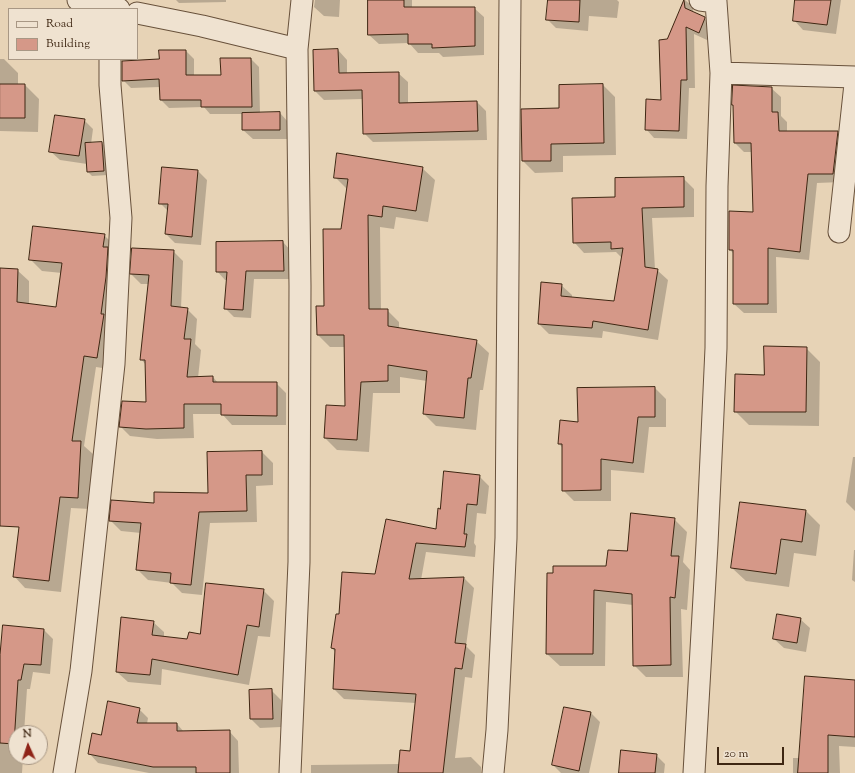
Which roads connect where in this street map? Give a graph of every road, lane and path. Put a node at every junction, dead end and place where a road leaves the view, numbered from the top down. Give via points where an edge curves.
1 (78, 0) edge
2 (302, 0) edge
3 (510, 0) edge
4 (710, 1) edge
5 (114, 8) edge
6 (138, 13) edge
7 (297, 49) junction
8 (110, 60) edge
9 (721, 73) junction
10 (855, 77) edge
11 (855, 84) edge
12 (839, 232) dead end
13 (64, 773) edge
14 (290, 773) edge
15 (493, 773) edge
16 (694, 773) edge

1 - 5 street
2 - 7 street
3 - 15 street via 506,538
4 - 9 street
6 - 7 street
7 - 14 street via 300,286 299,562
8 - 13 street via 121,218 114,364 81,671
9 - 10 street
9 - 16 street via 717,186 716,356
11 - 12 street

